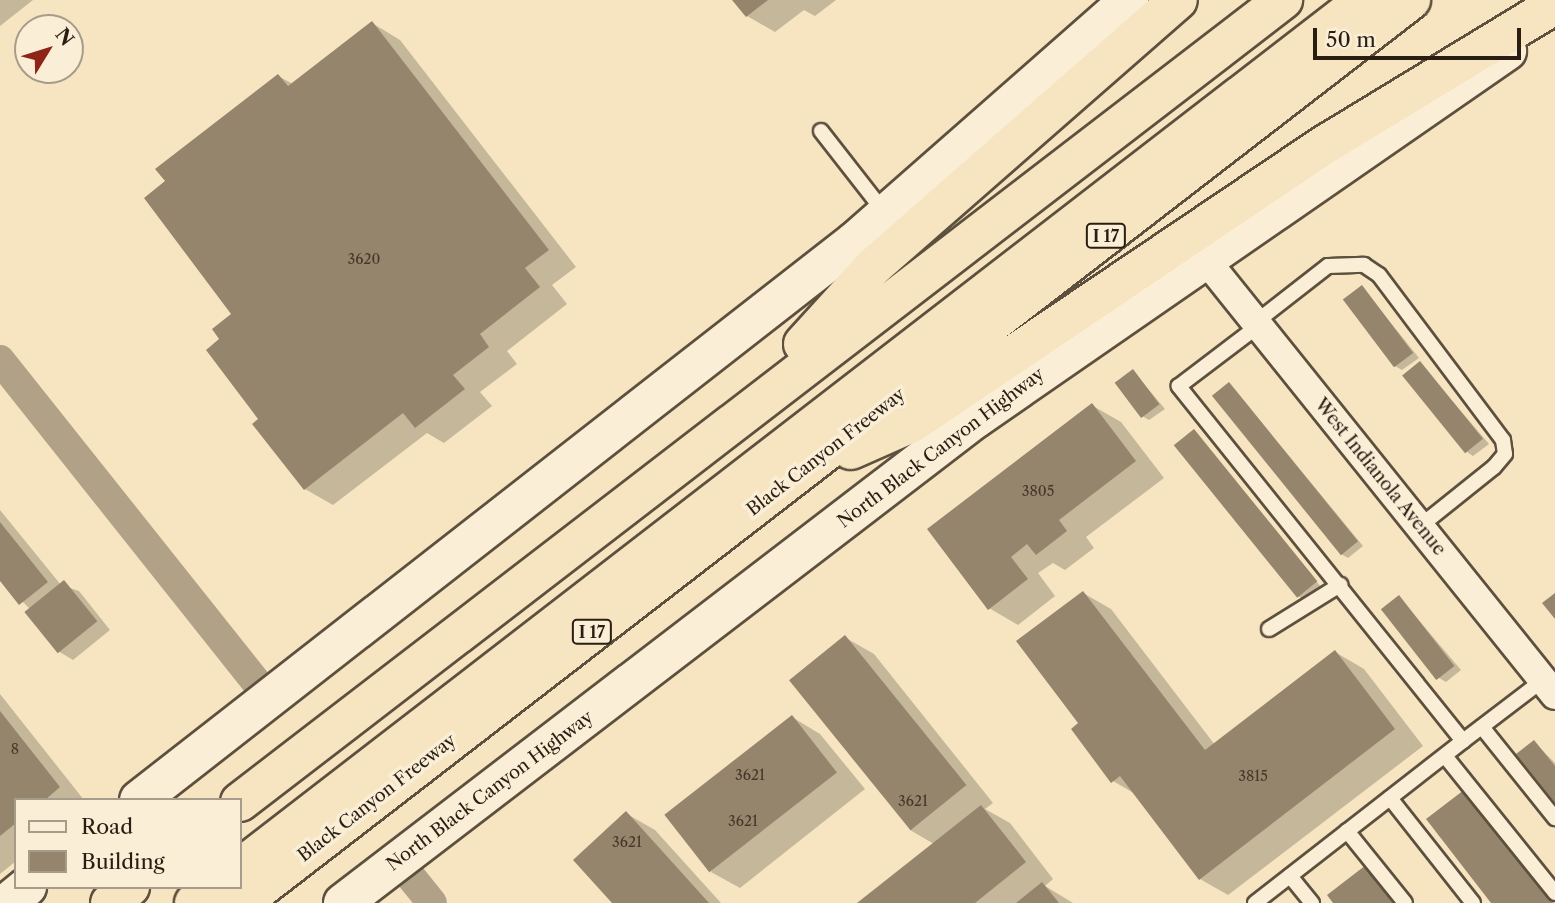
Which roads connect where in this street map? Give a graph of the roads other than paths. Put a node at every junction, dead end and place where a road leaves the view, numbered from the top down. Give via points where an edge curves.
1 (1129, 0) edge
2 (1178, 0) edge
3 (1283, 0) edge
4 (1364, 0) edge
5 (1411, 0) edge
6 (1555, 5) edge
7 (1555, 14) edge
8 (821, 131) dead end
9 (886, 214) junction
10 (1205, 259) junction
11 (1257, 324) junction
12 (736, 418) junction
13 (801, 471) junction
14 (1419, 527) junction
15 (1339, 585) junction
16 (1269, 629) dead end
17 (1549, 687) edge
18 (1482, 727) junction
19 (1463, 741) junction
20 (1445, 756) junction
21 (376, 780) junction
22 (142, 798) edge
23 (1390, 798) junction
24 (242, 800) edge
25 (329, 817) junction
26 (1555, 818) edge
27 (1347, 831) junction
28 (242, 866) edge
29 (1290, 876) junction
30 (24, 889) edge
31 (128, 889) edge
32 (212, 889) edge
33 (1555, 893) edge
34 (7, 903) edge
35 (110, 903) edge
36 (194, 903) edge
37 (241, 903) edge
38 (343, 903) edge
39 (1255, 903) edge
40 (1312, 903) edge
41 (1405, 903) edge
42 (1473, 903) edge

1 - 9 main road
2 - 12 highway via 873,267
3 - 12 highway
4 - 21 highway
5 - 13 highway, Black Canyon Freeway / I 17
6 - 13 highway via 1326,144 912,424
7 - 10 main road, North Black Canyon Highway via 1488,66
8 - 9 lane
9 - 22 main road
10 - 11 street, West Indianola Avenue
10 - 38 main road, North Black Canyon Highway via 975,419
11 - 14 street, West Indianola Avenue
11 - 14 lane via 1328,266 1364,265 1387,286 1503,440 1505,454
11 - 15 lane via 1179,386
12 - 24 highway
13 - 21 highway, Black Canyon Freeway / I 17
14 - 17 street, West Indianola Avenue
15 - 16 lane
15 - 19 lane
17 - 18 lane
18 - 19 lane
18 - 26 lane
19 - 20 lane
20 - 23 lane
20 - 33 lane
21 - 25 highway, Black Canyon Freeway / I 17
23 - 27 lane
23 - 42 lane
25 - 28 highway
25 - 37 highway, Black Canyon Freeway / I 17
27 - 29 lane
27 - 41 lane
29 - 39 lane
29 - 40 lane
30 - 34 main road
31 - 35 highway
32 - 36 highway

